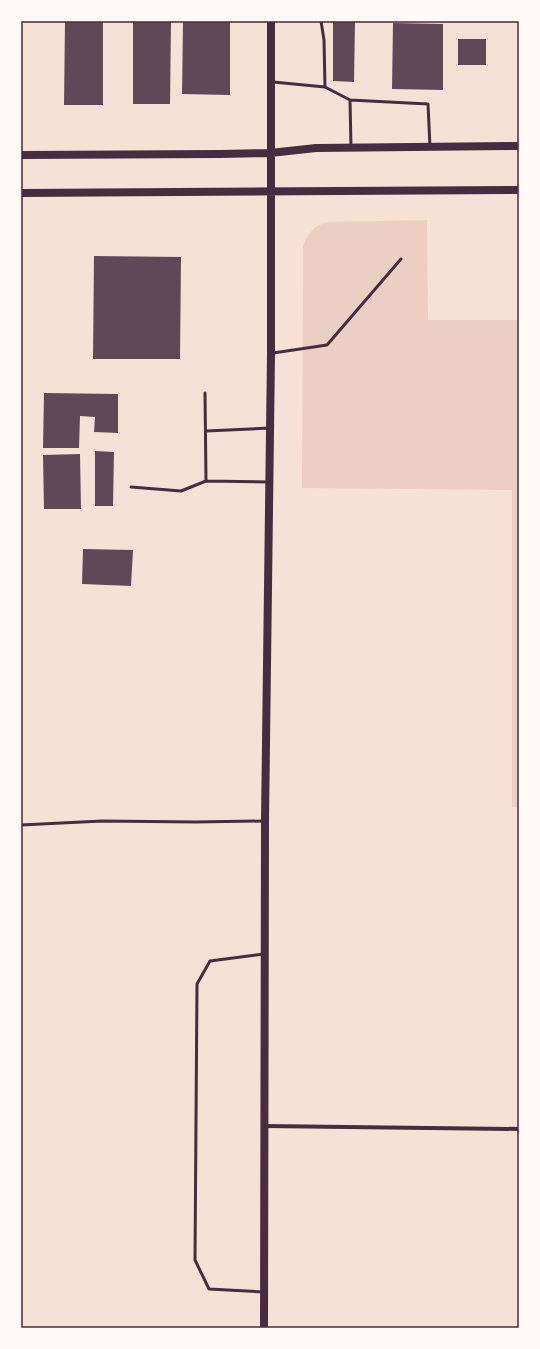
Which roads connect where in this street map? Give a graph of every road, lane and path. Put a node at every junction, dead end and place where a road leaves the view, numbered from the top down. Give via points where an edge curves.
1 (271, 21) edge
2 (322, 21) edge
3 (271, 82) junction
4 (326, 87) junction
5 (350, 100) junction
6 (519, 146) edge
7 (430, 147) junction
8 (351, 148) junction
9 (270, 153) junction
10 (21, 155) edge
11 (519, 190) edge
12 (270, 193) junction
13 (21, 194) edge
14 (401, 259) dead end
15 (271, 354) junction
16 (205, 393) dead end
17 (270, 428) junction
18 (206, 431) junction
19 (206, 481) junction
20 (269, 482) junction
21 (131, 487) dead end
22 (265, 820) junction
23 (21, 825) edge
24 (265, 954) junction
25 (265, 1126) junction
26 (519, 1129) edge
27 (265, 1292) junction
28 (264, 1328) edge

1 - 3 main road
2 - 4 lane
3 - 4 lane
3 - 9 main road
4 - 5 lane
5 - 7 lane via 428,104
5 - 8 lane
6 - 7 main road
7 - 8 main road
8 - 9 main road via 303,148
9 - 10 main road
9 - 12 main road
11 - 12 main road
12 - 13 main road
12 - 15 main road
14 - 15 lane via 326,345
15 - 17 main road
16 - 18 lane
17 - 18 lane
17 - 20 main road
18 - 19 lane
19 - 20 lane
19 - 21 lane via 181,491
20 - 22 main road
22 - 23 lane via 102,821
22 - 24 main road
24 - 25 main road
24 - 27 lane via 210,961 197,984 195,1260 209,1289
25 - 26 street
25 - 27 main road
27 - 28 main road

